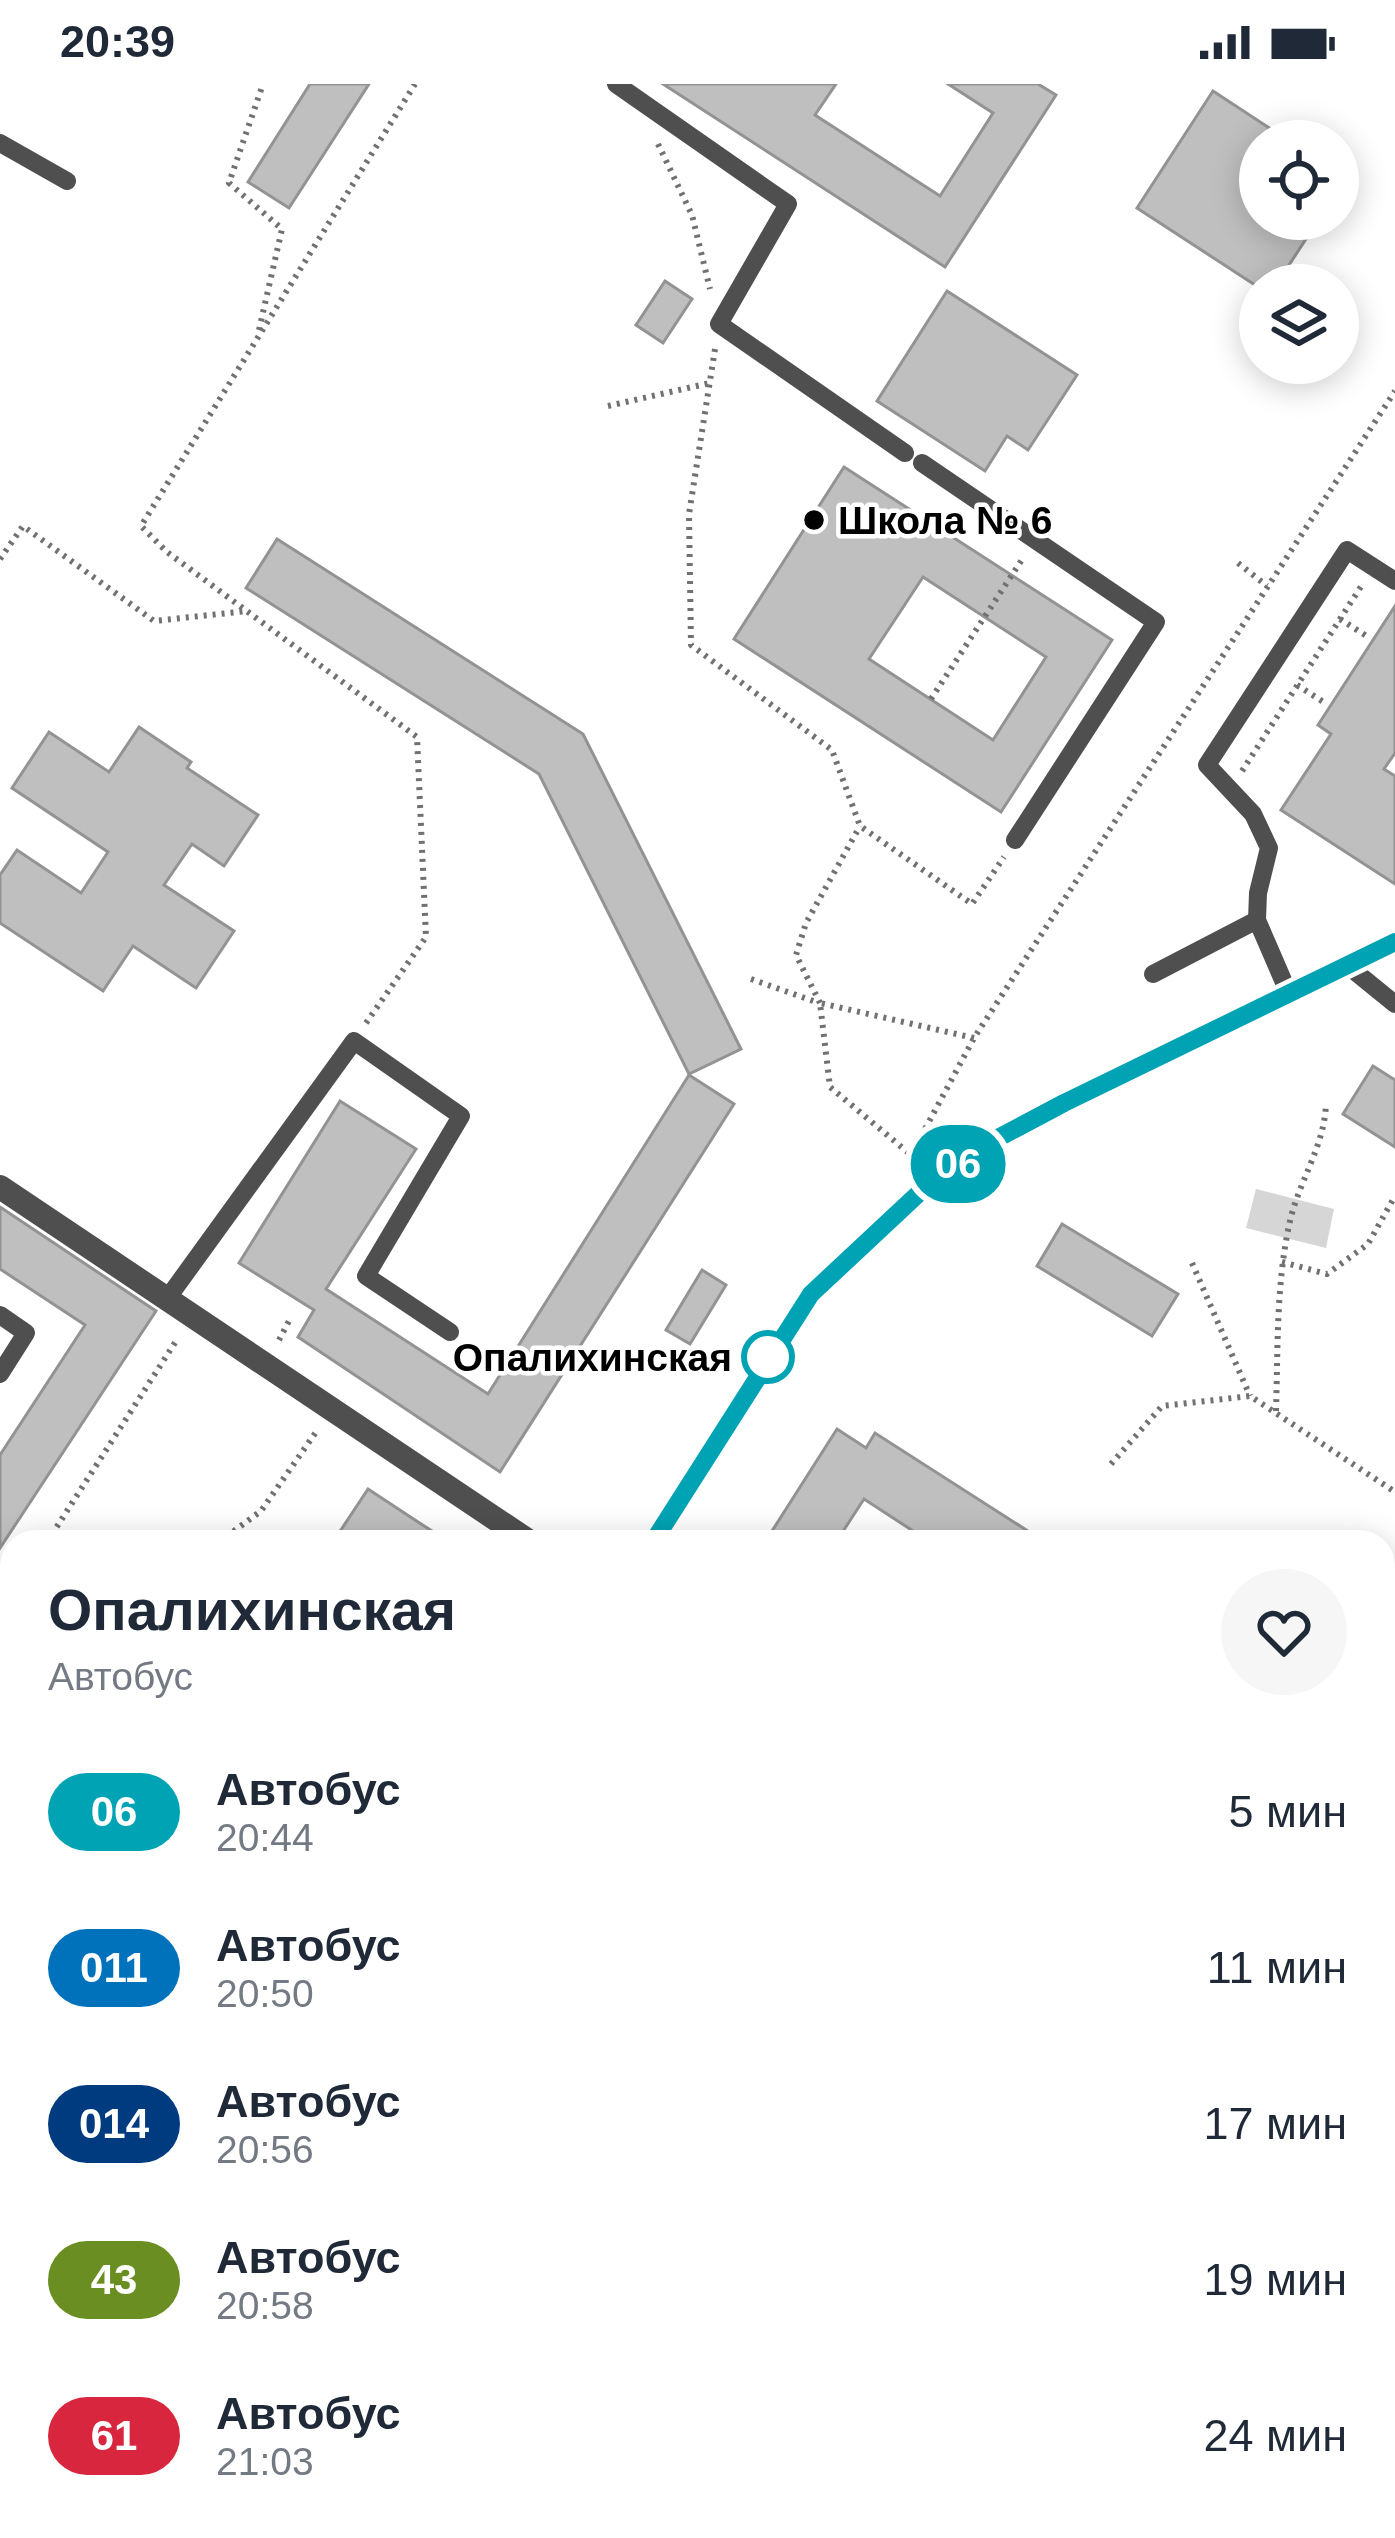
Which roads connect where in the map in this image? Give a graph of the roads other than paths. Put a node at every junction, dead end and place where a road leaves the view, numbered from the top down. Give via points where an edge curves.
1 (616, 84) edge
2 (0, 143) edge
3 (67, 181) dead end
4 (1395, 581) edge
5 (1015, 840) road end
6 (1257, 920) junction
7 (1395, 942) edge
8 (1347, 965) junction
9 (1153, 974) dead end
10 (1289, 994) junction
11 (1395, 1004) edge
12 (0, 1187) edge
13 (167, 1299) junction
14 (0, 1316) edge
15 (450, 1332) dead end
16 (0, 1374) edge
17 (512, 1530) edge
18 (661, 1530) edge

1 - 5 lane via 788,204 719,324 1156,622
2 - 3 lane
4 - 6 lane via 1347,550 1207,765 1253,814 1269,848
6 - 9 lane
6 - 10 lane
7 - 8 street
8 - 10 street
8 - 11 lane
10 - 18 street via 1064,1103 933,1180 811,1294
12 - 13 street
13 - 15 lane via 354,1041 461,1116 365,1276
13 - 17 street
14 - 16 lane via 26,1333

